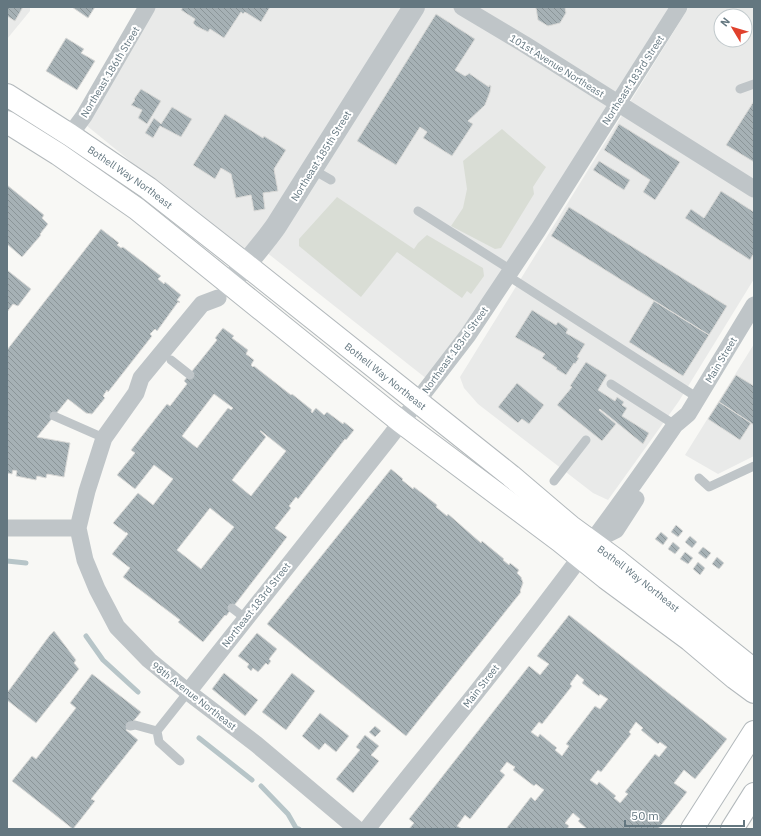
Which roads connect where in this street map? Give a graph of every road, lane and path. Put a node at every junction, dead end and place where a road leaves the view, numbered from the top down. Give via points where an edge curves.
1 (147, 7) edge
2 (414, 7) edge
3 (462, 7) edge
4 (679, 7) edge
5 (754, 84) edge
6 (740, 89) dead end
7 (7, 95) edge
8 (618, 103) junction
9 (7, 122) edge
10 (70, 135) junction
11 (312, 169) junction
12 (331, 180) dead end
13 (754, 189) edge
14 (418, 211) dead end
15 (245, 264) junction
16 (510, 273) junction
17 (224, 291) junction
18 (754, 305) edge
19 (172, 360) junction
20 (190, 375) dead end
21 (611, 384) dead end
22 (136, 393) junction
23 (698, 398) junction
24 (417, 401) junction
25 (54, 416) dead end
26 (682, 420) junction
27 (400, 422) junction
28 (104, 438) junction
29 (586, 440) dead end
30 (754, 466) edge
31 (699, 478) dead end
32 (554, 481) dead end
33 (7, 528) edge
34 (78, 528) junction
35 (586, 550) junction
36 (754, 670) edge
37 (188, 692) junction
38 (754, 692) edge
39 (130, 726) dead end
40 (157, 731) junction
41 (754, 732) edge
42 (180, 761) dead end
43 (754, 794) edge
44 (357, 829) edge
45 (367, 829) edge
46 (692, 829) edge
47 (732, 829) edge

1 - 10 street, Northeast 186th Street via 84,116
2 - 11 street, Northeast 185th Street
3 - 8 street, 101st Avenue Northeast
4 - 8 street, Northeast 183rd Street
5 - 6 lane
7 - 10 main road, Bothell Way Northeast
8 - 13 street, 101st Avenue Northeast
8 - 16 street, Northeast 183rd Street
9 - 17 main road, Bothell Way Northeast via 58,154 137,210
10 - 15 main road, Bothell Way Northeast via 148,188
11 - 12 lane
11 - 15 street, Northeast 185th Street via 261,248
14 - 16 lane
15 - 17 street, Northeast 185th Street
15 - 24 main road, Bothell Way Northeast
16 - 23 lane
16 - 24 street, Northeast 183rd Street via 468,335
17 - 19 street, Northeast 185th Street
17 - 22 street, Northeast 185th Street via 199,307 141,378
17 - 27 main road, Bothell Way Northeast
18 - 23 street, Main Street
19 - 20 lane
19 - 22 street, Northeast 185th Street via 149,386
21 - 26 lane
22 - 28 street, Northeast 185th Street
23 - 26 street, Main Street
24 - 27 street, Northeast 183rd Street
24 - 35 main road, Bothell Way Northeast via 571,526
25 - 28 lane
26 - 35 street, Main Street via 684,430 616,530
27 - 35 main road, Bothell Way Northeast via 560,541
27 - 37 street, Northeast 183rd Street via 238,613
28 - 34 street, Northeast 185th Street
29 - 32 lane
30 - 31 lane via 709,487
33 - 34 street
34 - 37 street, 98th Avenue Northeast via 85,560 97,589 118,627 149,660
35 - 36 main road, Bothell Way Northeast
35 - 38 main road, Bothell Way Northeast
35 - 45 street, Main Street via 475,695
37 - 40 lane
37 - 44 street, 98th Avenue Northeast via 256,744
39 - 40 lane
40 - 42 lane via 159,742
41 - 46 main road
43 - 47 main road

